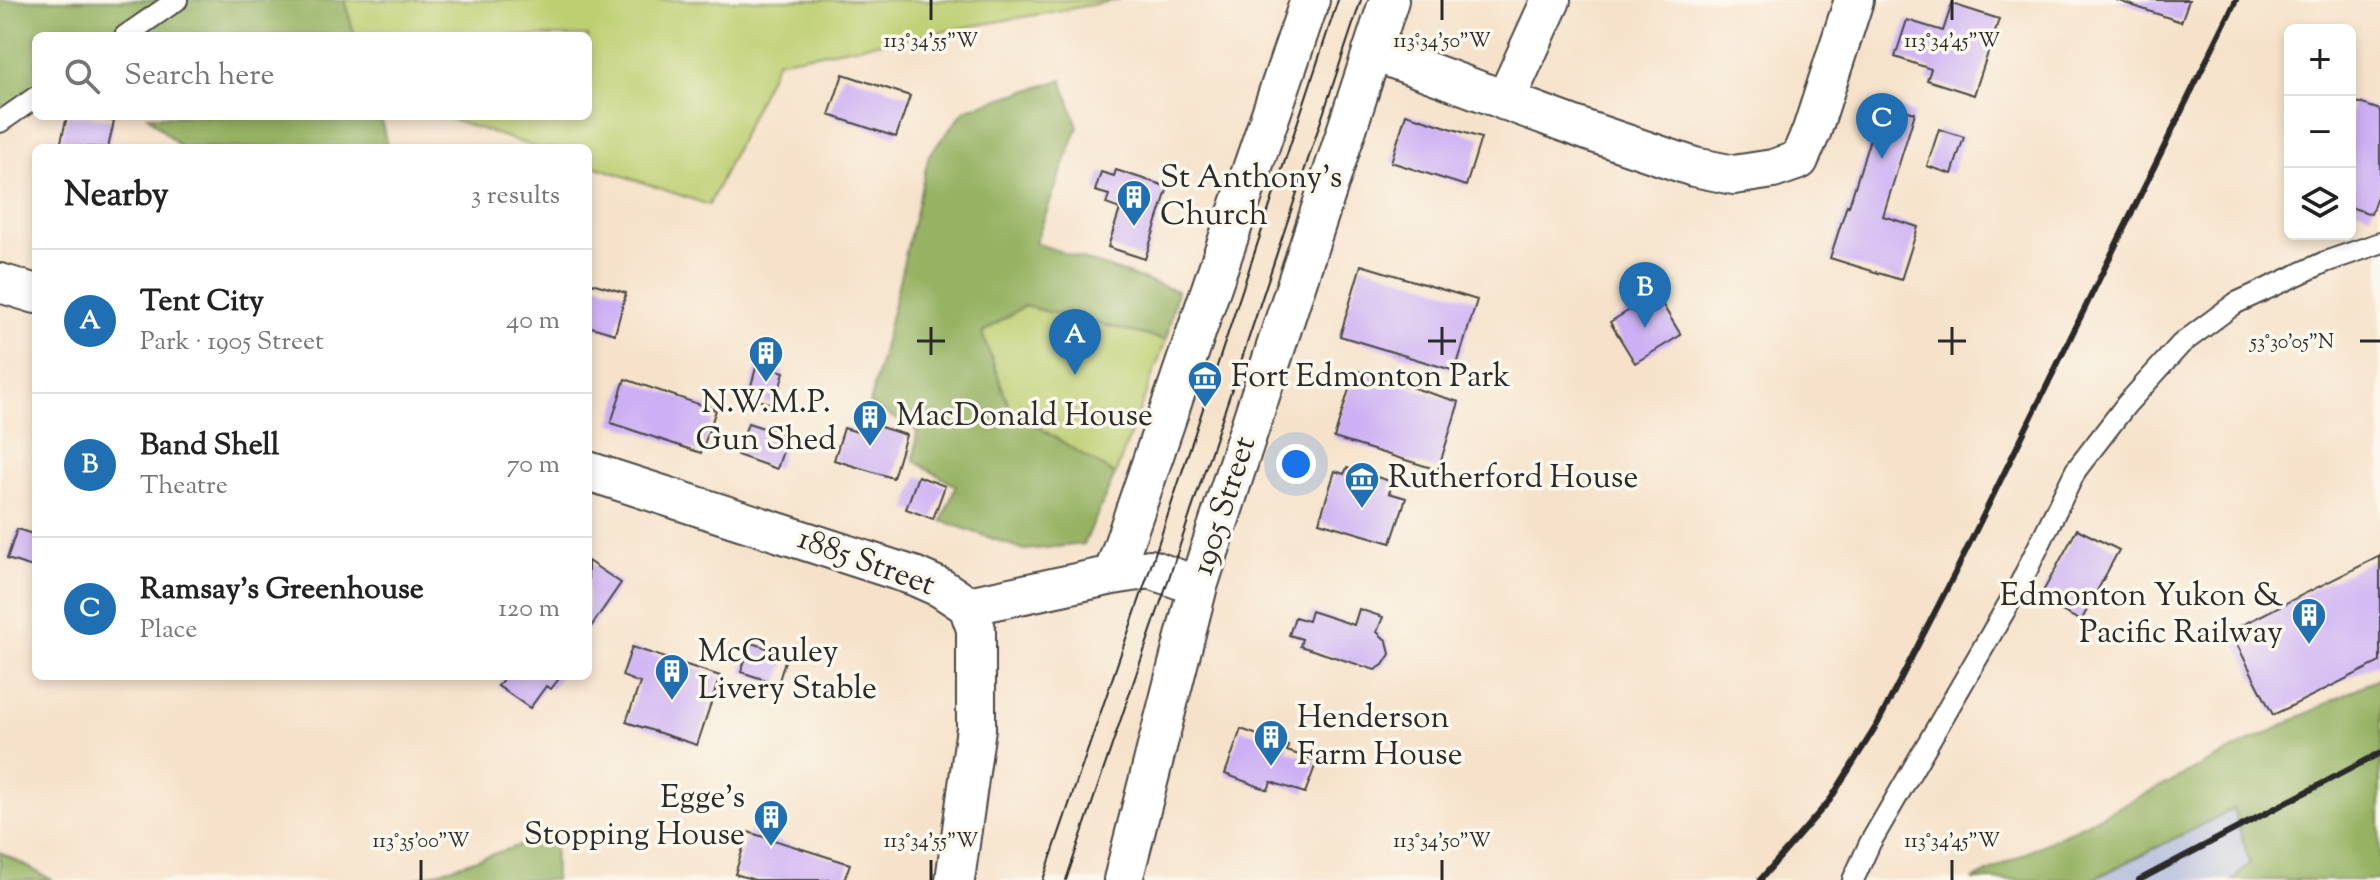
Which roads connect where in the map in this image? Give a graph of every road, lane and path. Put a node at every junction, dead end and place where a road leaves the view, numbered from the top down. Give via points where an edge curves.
1 (177, 0) edge
2 (1310, 0) edge
3 (1389, 0) edge
4 (1551, 0) edge
5 (1854, 0) edge
6 (131, 32) edge
7 (1372, 51) junction
8 (32, 100) edge
9 (1505, 101) junction
10 (0, 122) edge
11 (2380, 243) edge
12 (0, 283) edge
13 (32, 293) edge
14 (592, 472) edge
15 (1113, 575) junction
16 (1198, 586) junction
17 (968, 606) junction
18 (955, 880) edge
19 (1123, 880) edge
20 (1853, 880) edge

1 - 6 lane
2 - 15 street
3 - 7 street, 1905 Street
4 - 9 street
5 - 9 street via 1799,160 1773,169 1734,175 1694,167
7 - 9 street
7 - 16 street, 1905 Street
8 - 10 lane
11 - 20 lane via 2236,303 2181,344 2126,405 2076,470 2019,586
12 - 13 street
14 - 17 street, 1885 Street via 914,576
15 - 16 street via 1150,569
15 - 17 street
16 - 19 street, 1905 Street
17 - 18 street, 1885 Street via 976,629 976,728

